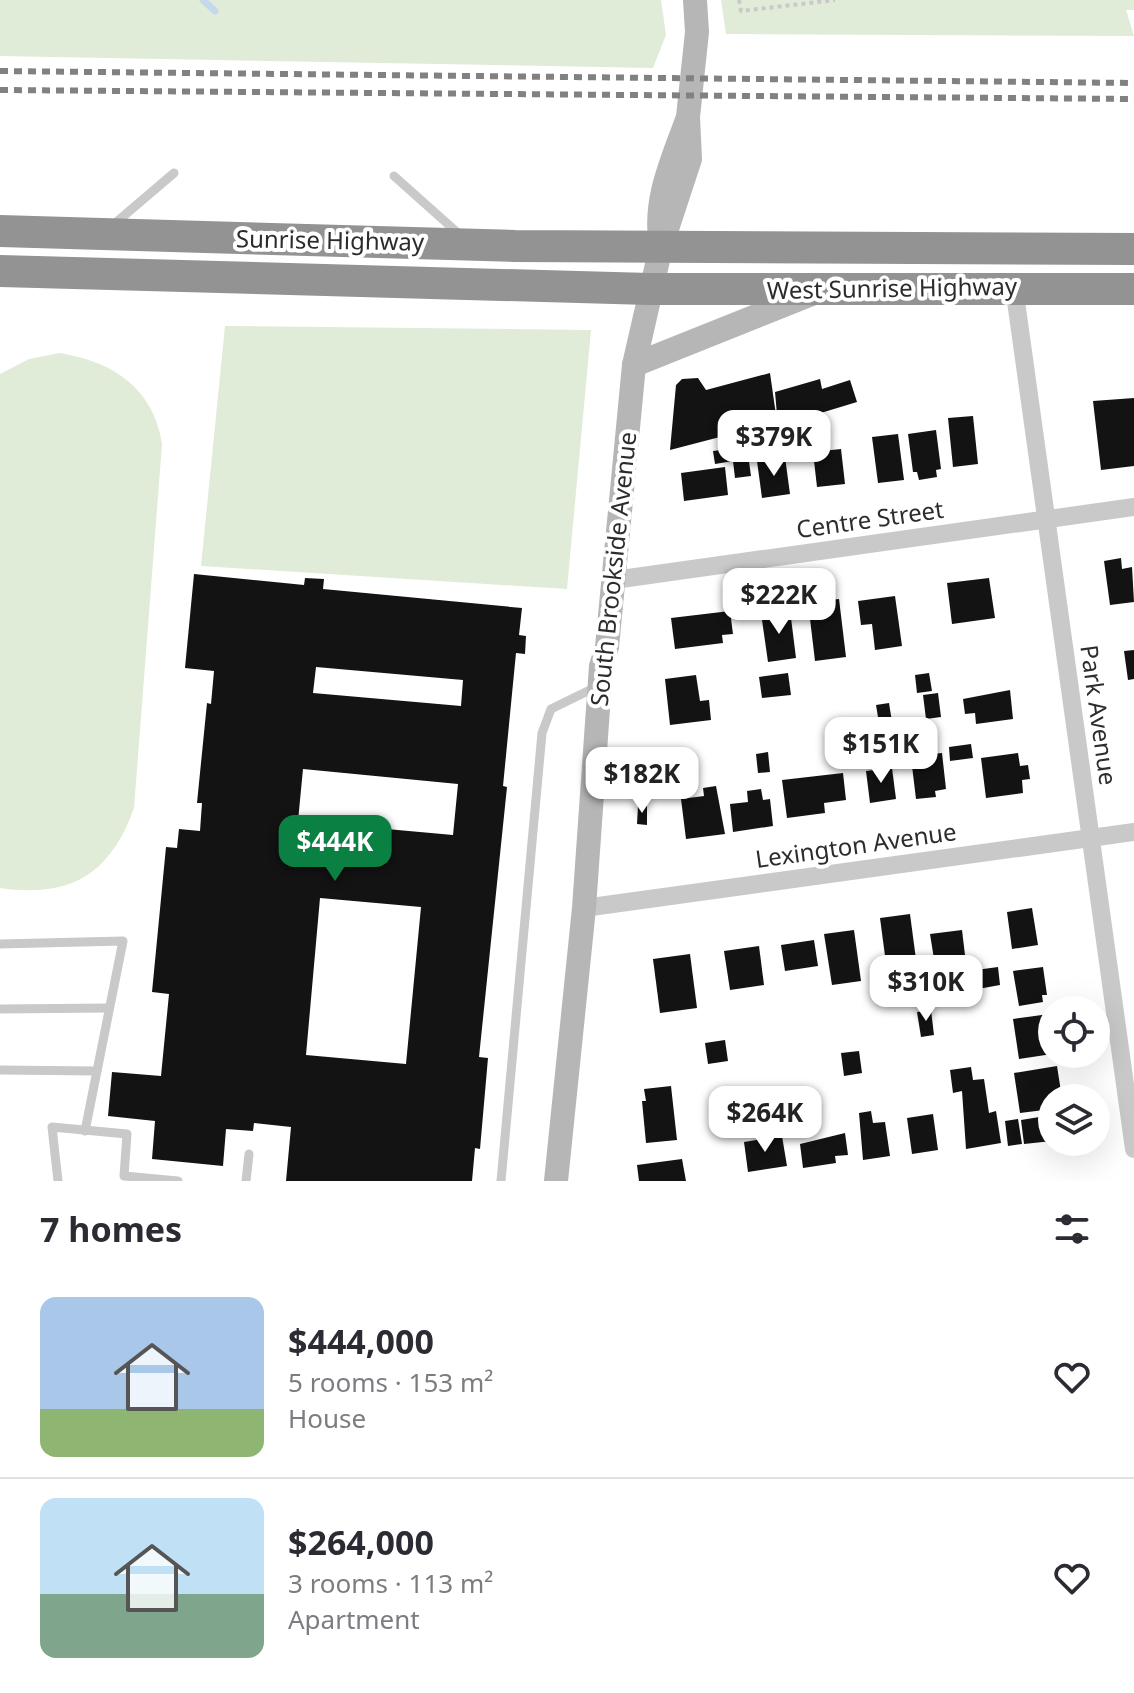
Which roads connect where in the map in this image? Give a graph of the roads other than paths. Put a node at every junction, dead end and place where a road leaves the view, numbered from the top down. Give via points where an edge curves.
1 (695, 0) edge
2 (174, 173) dead end
3 (394, 176) dead end
4 (0, 231) edge
5 (101, 236) junction
6 (471, 245) junction
7 (661, 247) junction
8 (1134, 249) edge
9 (0, 271) edge
10 (1014, 287) junction
11 (649, 289) junction
12 (1134, 289) edge
13 (819, 291) junction
14 (634, 365) junction
15 (1134, 507) edge
16 (1046, 520) junction
17 (614, 580) junction
18 (603, 683) junction
19 (1134, 832) edge
20 (1091, 838) junction
21 (584, 908) junction
22 (0, 944) edge
23 (109, 1008) junction
24 (0, 1009) edge
25 (0, 1070) edge
26 (97, 1071) junction
27 (85, 1131) junction
28 (1134, 1149) edge
29 (249, 1154) dead end
30 (58, 1181) edge
31 (178, 1181) edge
32 (246, 1181) edge
33 (501, 1181) edge
34 (556, 1181) edge

1 - 7 main road, South Brookside Avenue via 688,117 659,201
2 - 5 lane
3 - 6 lane
4 - 5 highway, Sunrise Highway
5 - 6 highway, Sunrise Highway
6 - 7 highway, Sunrise Highway
7 - 8 highway, West Sunrise Highway
7 - 11 main road, South Brookside Avenue
9 - 11 highway, Sunrise Highway
10 - 12 highway, West Sunrise Highway
10 - 13 highway, West Sunrise Highway
10 - 16 street, Park Avenue
11 - 13 highway, West Sunrise Highway
11 - 14 main road, South Brookside Avenue
13 - 14 main road
14 - 17 main road, South Brookside Avenue
15 - 16 street, Centre Street
16 - 17 street, Centre Street
16 - 20 street, Park Avenue
17 - 18 main road, South Brookside Avenue
18 - 21 main road, South Brookside Avenue
18 - 33 lane via 551,709 542,733
19 - 20 street, Lexington Avenue
20 - 21 street, Lexington Avenue
20 - 28 street, Park Avenue
21 - 34 main road, South Brookside Avenue
22 - 23 lane via 123,941
23 - 24 lane
23 - 26 lane
25 - 26 lane
26 - 27 lane
27 - 30 lane via 52,1127
27 - 31 lane via 127,1134 124,1176
29 - 32 lane

